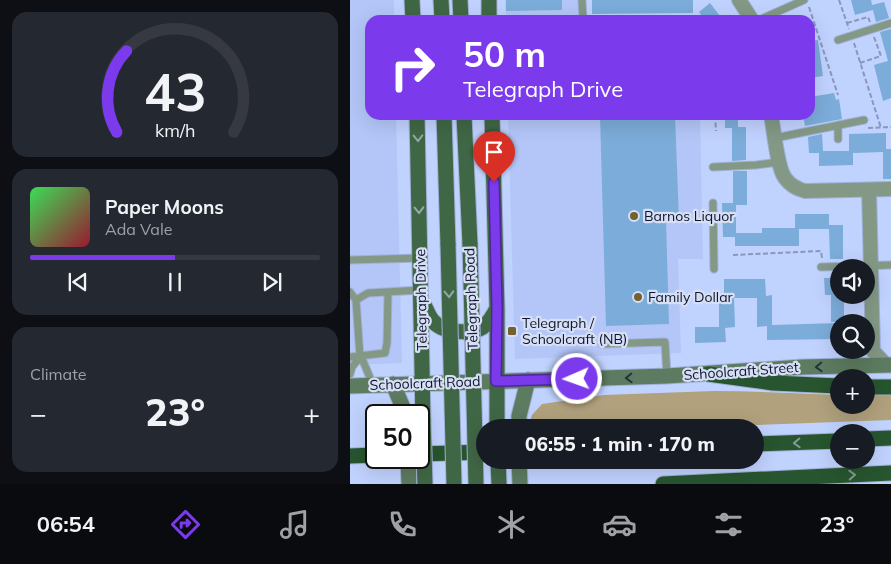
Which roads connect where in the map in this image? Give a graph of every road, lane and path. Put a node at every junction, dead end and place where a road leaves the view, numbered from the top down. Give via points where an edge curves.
1 (412, 0) edge
2 (441, 0) edge
3 (460, 0) edge
4 (489, 0) edge
5 (582, 0) edge
6 (739, 0) edge
7 (839, 0) edge
8 (806, 1) edge
9 (413, 15) edge
10 (442, 15) edge
11 (461, 15) edge
12 (489, 15) edge
13 (583, 15) edge
14 (749, 15) edge
15 (771, 15) edge
16 (811, 15) edge
17 (891, 23) edge
18 (847, 24) junction
19 (871, 25) dead end
20 (815, 27) edge
21 (849, 31) dead end
22 (873, 32) dead end
23 (852, 38) dead end
24 (838, 40) dead end
25 (860, 63) junction
26 (838, 94) dead end
27 (417, 120) edge
28 (444, 120) edge
29 (464, 120) edge
30 (492, 120) edge
31 (715, 120) edge
32 (772, 120) edge
33 (864, 120) dead end
34 (838, 125) junction
35 (881, 128) dead end
36 (716, 131) dead end
37 (775, 138) junction
38 (838, 139) dead end
39 (779, 162) junction
40 (713, 167) dead end
41 (891, 189) edge
42 (869, 190) junction
43 (713, 203) dead end
44 (733, 255) dead end
45 (420, 258) junction
46 (871, 259) edge
47 (350, 260) edge
48 (821, 264) joint
49 (830, 264) edge
50 (891, 265) edge
51 (875, 266) edge
52 (714, 269) dead end
53 (350, 292) edge
54 (388, 292) junction
55 (421, 294) junction
56 (356, 300) junction
57 (872, 304) edge
58 (497, 308) junction
59 (602, 344) dead end
60 (360, 357) junction
61 (350, 358) edge
62 (888, 365) edge
63 (350, 374) edge
64 (708, 374) junction
65 (667, 376) junction
66 (590, 379) joint
67 (528, 380) junction
68 (496, 381) junction
69 (422, 383) junction
70 (393, 384) junction
71 (374, 385) junction
72 (350, 386) edge
73 (830, 386) edge
74 (875, 387) edge
75 (891, 388) edge
76 (401, 404) edge
77 (497, 419) edge
78 (520, 419) edge
79 (891, 438) edge
80 (875, 439) edge
81 (830, 441) edge
82 (764, 444) edge
83 (476, 452) edge
84 (430, 454) edge
85 (365, 455) edge
86 (350, 456) edge
87 (408, 469) edge
88 (498, 469) edge
89 (519, 469) edge
90 (891, 473) edge
91 (409, 484) edge
92 (425, 484) edge
93 (454, 484) edge
94 (476, 484) edge
95 (499, 484) edge
96 (520, 484) edge
97 (663, 484) edge

1 - 9 main road
2 - 10 main road
3 - 11 main road
4 - 12 main road
5 - 13 lane
6 - 14 street
7 - 18 path
8 - 15 lane
8 - 16 path
17 - 24 lane
18 - 19 path via 868,17
18 - 21 path
20 - 26 path
22 - 25 path via 881,56
23 - 25 path
25 - 35 path
27 -> 45 main road, Telegraph Drive
28 -> 93 main road, Telegraph Road, bridge
29 - 94 main road, Telegraph Road, bridge
30 - 58 main road
31 - 36 path
32 - 37 street
33 - 34 lane
34 - 37 lane
34 - 38 lane
37 - 39 street
39 - 40 lane
39 - 42 street via 784,178 800,190
41 - 42 street
42 - 46 street
43 - 52 lane
44 - 48 path via 821,251
45 - 47 lane
45 - 55 main road, Telegraph Drive
48 - 49 lane
50 - 51 lane
53 - 56 lane
54 - 55 lane
54 - 56 lane via 368,293
54 - 60 lane via 385,353
55 - 58 main road via 432,321 456,331 473,331 484,326
55 - 69 main road, Telegraph Drive
56 - 60 lane
57 - 62 street via 874,351
58 - 68 main road
59 - 65 lane via 665,342
60 - 61 lane
60 - 63 lane
60 - 71 lane
62 -> 64 main road, Schoolcraft Street
64 - 65 main road, Schoolcraft Street
64 - 73 highway via 773,383
65 -> 66 main road, Schoolcraft Street
66 - 67 main road, Schoolcraft Road
67 - 68 main road, Schoolcraft Road
67 - 78 main road
68 - 69 main road, Schoolcraft Road
68 - 77 main road
69 - 70 main road, Schoolcraft Road
69 - 92 main road, Telegraph Drive, bridge
70 - 71 main road, Schoolcraft Road
70 - 76 main road
71 - 72 main road, Schoolcraft Road
74 - 75 highway
79 - 80 highway
81 -> 82 highway
83 - 84 highway
85 - 86 highway
87 - 91 main road
88 - 95 main road
89 - 96 main road
97 -> 90 highway

